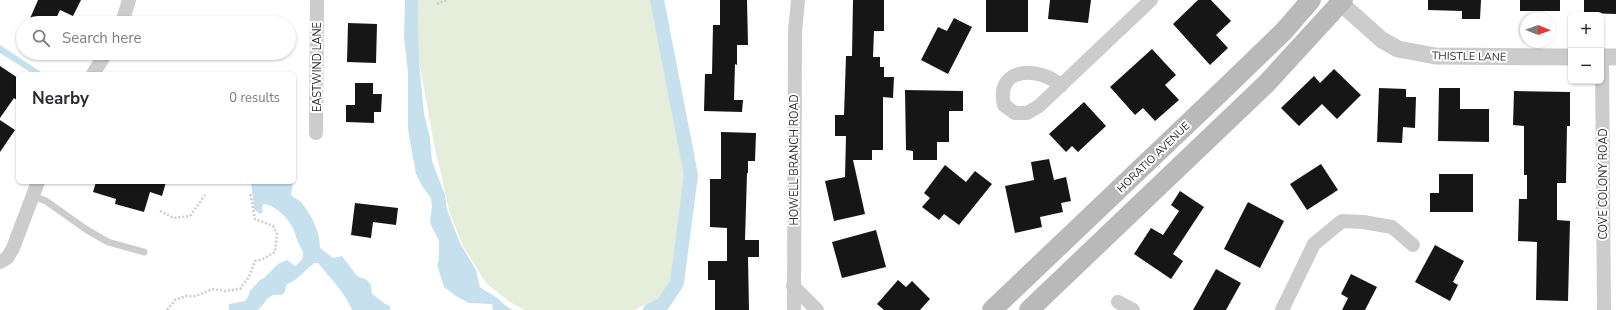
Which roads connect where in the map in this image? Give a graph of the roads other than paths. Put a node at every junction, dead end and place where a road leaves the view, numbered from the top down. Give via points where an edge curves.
1 (129, 0) edge
2 (317, 0) edge
3 (798, 0) edge
4 (1150, 0) edge
5 (1311, 0) edge
6 (1341, 1) edge
7 (124, 16) edge
8 (1568, 57) edge
9 (1606, 57) edge
10 (101, 60) edge
11 (93, 72) edge
12 (1061, 86) dead end
13 (316, 133) dead end
14 (37, 184) edge
15 (1115, 193) junction
16 (31, 198) junction
17 (1132, 212) junction
18 (1413, 245) dead end
19 (144, 252) dead end
20 (0, 262) edge
21 (794, 286) junction
22 (1118, 302) dead end
23 (794, 310) edge
24 (817, 310) edge
25 (992, 310) edge
26 (1029, 310) edge
27 (1133, 310) edge
28 (1282, 310) edge
29 (1604, 310) edge

1 - 7 street
2 - 13 street, EASTWIND LANE
3 - 21 street, HOWELL BRANCH ROAD via 795,32
4 - 12 street
5 - 15 main road, HORATIO AVENUE via 1284,31
6 - 8 street, THISTLE LANE via 1382,40 1398,49 1435,56
6 - 17 main road via 1266,84
9 - 29 street, COVE COLONY ROAD
10 - 11 street
14 - 16 street
15 - 17 main road
15 - 25 main road, HORATIO AVENUE
16 - 19 lane via 46,201 108,242
16 - 20 street via 13,248 7,258
17 - 26 main road
18 - 28 street via 1392,227 1342,221 1314,244
21 - 23 street, HOWELL BRANCH ROAD
21 - 24 street
22 - 27 street

